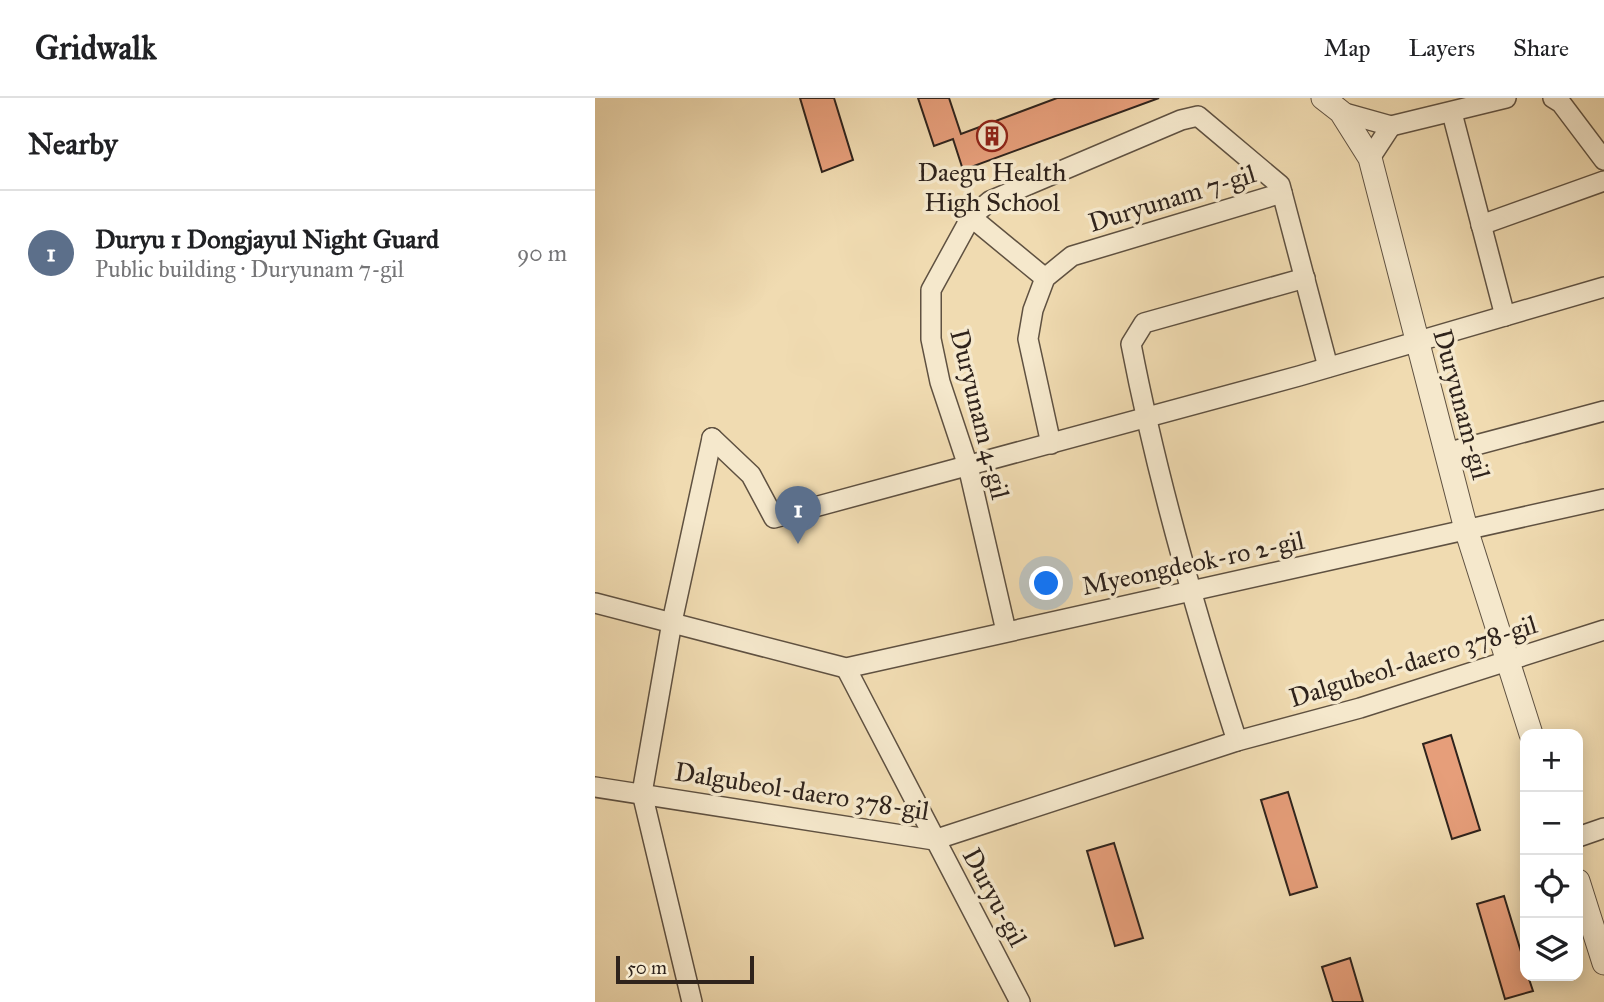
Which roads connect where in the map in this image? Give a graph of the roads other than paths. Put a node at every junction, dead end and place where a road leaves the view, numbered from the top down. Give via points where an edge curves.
1 (1506, 98) edge
2 (1553, 98) edge
3 (1332, 105) edge
4 (1452, 113) junction
5 (1391, 126) junction
6 (1370, 158) junction
7 (1604, 160) edge
8 (1604, 181) edge
9 (1282, 193) junction
10 (971, 217) junction
11 (1481, 225) junction
12 (1045, 278) junction
13 (1305, 278) junction
14 (1604, 287) edge
15 (1504, 316) junction
16 (1416, 341) junction
17 (1328, 367) junction
18 (1604, 411) edge
19 (1146, 418) junction
20 (1051, 443) junction
21 (1446, 453) junction
22 (968, 466) junction
23 (1604, 499) edge
24 (1466, 529) junction
25 (1188, 590) junction
26 (595, 603) edge
27 (672, 622) junction
28 (1604, 630) edge
29 (1006, 631) junction
30 (1507, 660) junction
31 (846, 668) junction
32 (1529, 729) edge
33 (1237, 741) junction
34 (595, 787) edge
35 (642, 793) junction
36 (1604, 828) edge
37 (1583, 835) edge
38 (934, 840) junction
39 (1583, 897) edge
40 (1604, 963) edge
41 (692, 1002) edge
42 (1020, 1002) edge

1 - 4 street
2 - 7 street
3 - 5 street
3 - 6 street, Duryunam-gil
4 - 5 street
4 - 11 street
5 - 6 street
6 - 16 street, Duryunam-gil
8 - 11 street
9 - 10 street, Duryunam 4-gil via 1280,185 1198,116 990,201
9 - 12 street, Duryunam 7-gil via 1072,256
9 - 13 street, Duryunam 4-gil
10 - 12 street
10 - 22 street, Duryunam 4-gil via 931,290 931,339
11 - 15 street
12 - 20 street via 1028,339
13 - 17 street, Duryunam 4-gil
13 - 19 street via 1144,323 1131,344
14 - 15 street
15 - 16 street
16 - 17 street
16 - 21 street, Duryunam-gil
17 - 19 street
18 - 21 street
19 - 20 street
19 - 25 street
20 - 22 street
21 - 24 street, Duryunam-gil
22 - 27 street via 774,518 751,475 712,438
22 - 29 street, Duryunam 4-gil
23 - 24 street, Myeongdeok-ro 2-gil
24 - 25 street, Myeongdeok-ro 2-gil
24 - 30 street, Duryunam-gil
25 - 29 street, Myeongdeok-ro 2-gil
25 - 33 street
26 - 27 street, Myeongdeok-ro 2-gil
27 - 31 street, Myeongdeok-ro 2-gil
27 - 35 street
28 - 30 street, Dalgubeol-daero 378-gil
29 - 31 street, Myeongdeok-ro 2-gil
30 - 32 street, Duryunam-gil
30 - 33 street, Dalgubeol-daero 378-gil via 1360,708
31 - 38 street, Duryu-gil
33 - 38 street, Dalgubeol-daero 378-gil
34 - 35 street, Dalgubeol-daero 378-gil
35 - 38 street, Dalgubeol-daero 378-gil
35 - 41 street
36 - 37 street
38 - 42 street, Duryu-gil
39 - 40 street

